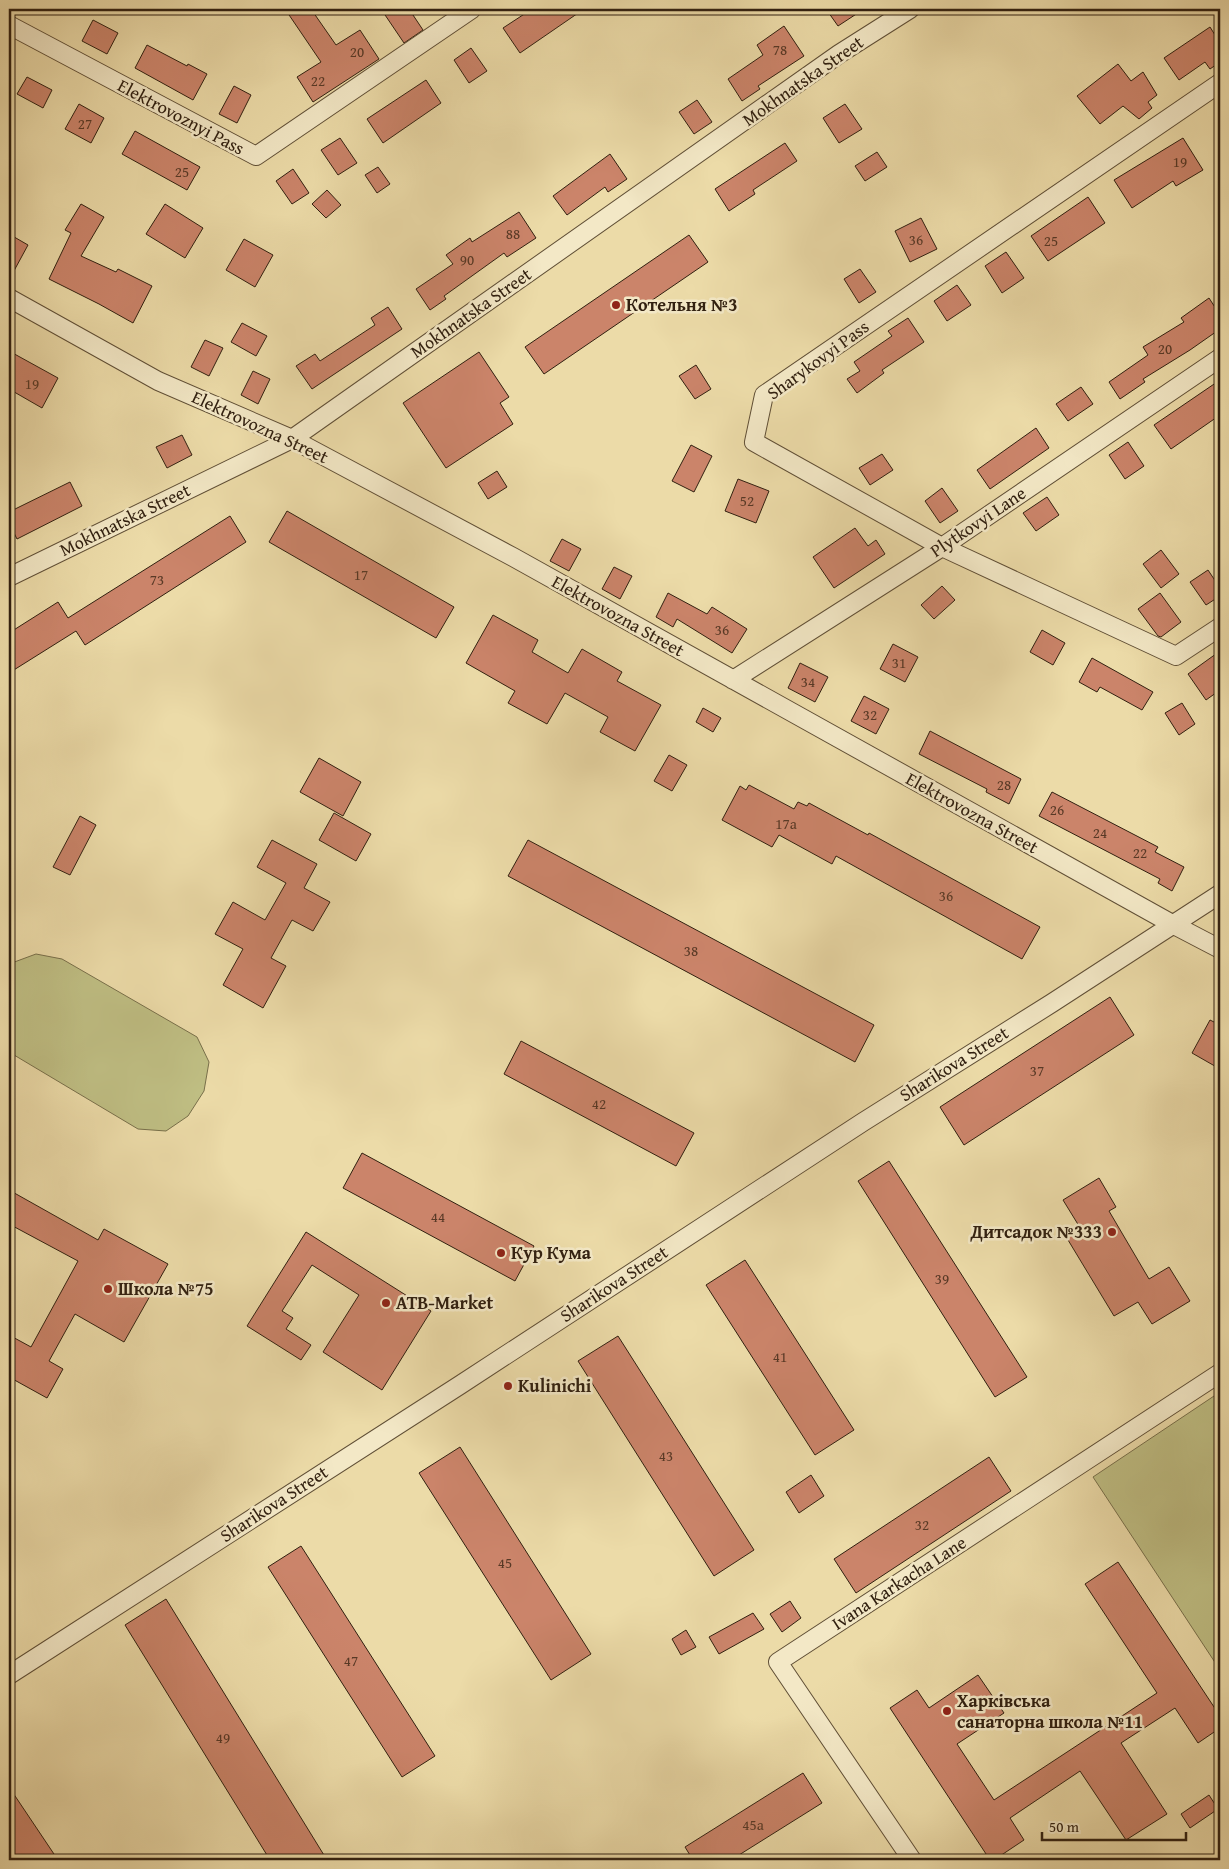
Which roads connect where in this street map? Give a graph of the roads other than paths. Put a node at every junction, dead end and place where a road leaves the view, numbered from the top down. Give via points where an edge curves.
1 (472, 9) edge
2 (910, 9) edge
3 (9, 25) edge
4 (1220, 83) edge
5 (9, 298) edge
6 (1220, 358) edge
7 (292, 439) junction
8 (942, 547) junction
9 (9, 577) edge
10 (1220, 627) edge
11 (733, 680) junction
12 (1220, 894) edge
13 (1174, 925) junction
14 (1220, 949) edge
15 (1220, 1373) edge
16 (9, 1675) edge
17 (912, 1860) edge

1 - 3 street, Elektrovoznyi Pass via 256,156
2 - 7 street, Mokhnatska Street via 839,54
4 - 8 street, Sharykovyi Pass via 764,395 754,442
5 - 7 street, Elektrovozna Street via 158,380
6 - 8 street, Plytkovyi Lane
7 - 9 street, Mokhnatska Street
7 - 11 street, Elektrovozna Street via 514,557
8 - 10 street, Sharykovyi Pass via 1176,656
8 - 11 street, Plytkovyi Lane
11 - 13 street, Elektrovozna Street
12 - 13 street, Sharikova Street
13 - 14 street, Elektrovozna Street
13 - 16 street, Sharikova Street via 863,1122
15 - 17 street, Ivana Karkacha Lane via 778,1662

